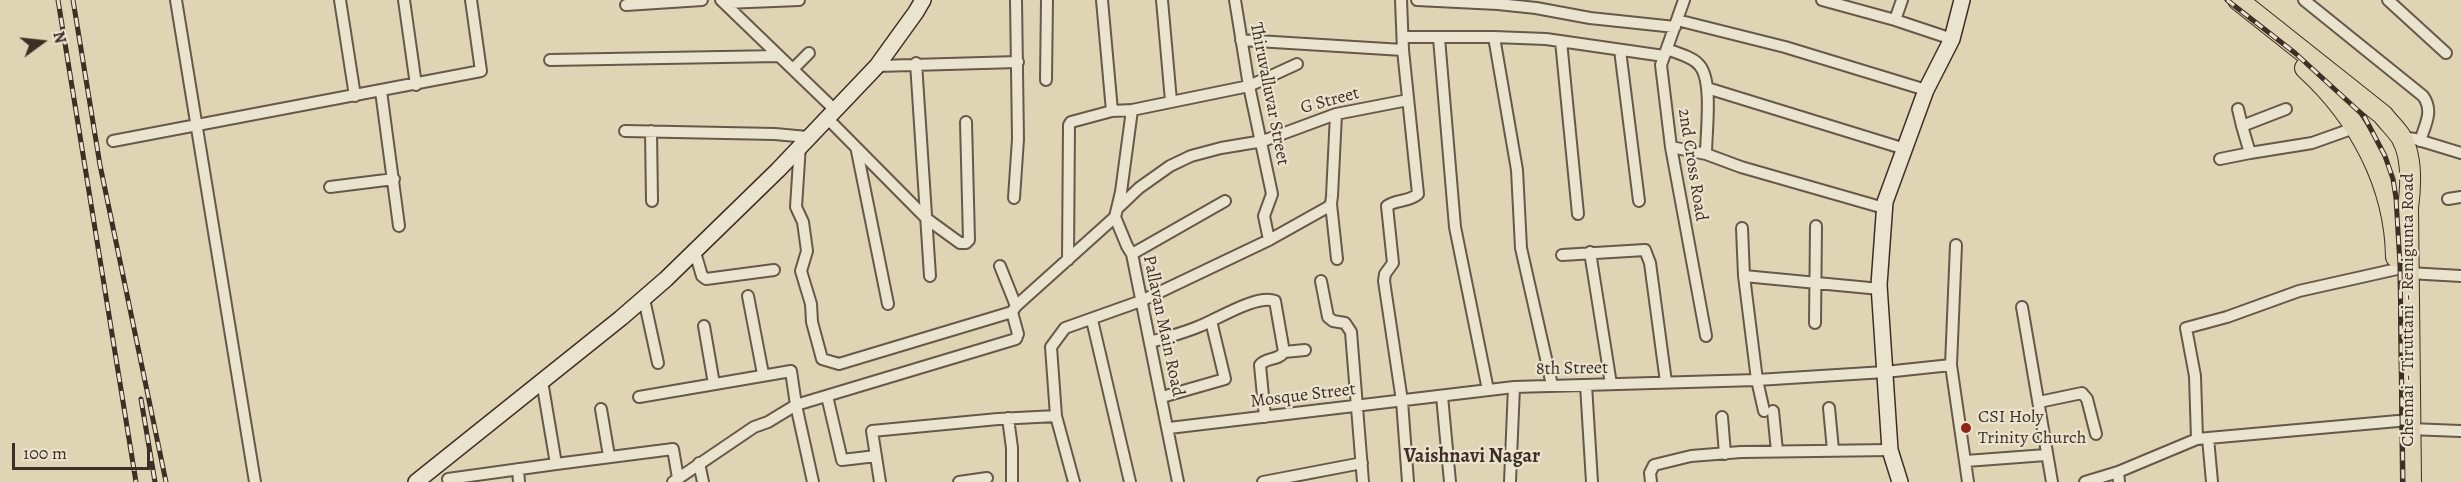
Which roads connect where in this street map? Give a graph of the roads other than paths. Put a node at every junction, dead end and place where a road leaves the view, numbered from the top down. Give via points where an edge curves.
1 (176, 0) edge
2 (340, 0) edge
3 (404, 0) edge
4 (471, 0) edge
5 (702, 0) edge
6 (799, 0) edge
7 (923, 0) edge
8 (1016, 0) edge
9 (1047, 0) edge
10 (1102, 0) edge
11 (1162, 0) edge
12 (1235, 0) edge
13 (1401, 0) edge
14 (1417, 0) edge
15 (1684, 0) edge
16 (1822, 0) edge
17 (1902, 0) edge
18 (1962, 0) edge
19 (2222, 0) edge
20 (2238, 0) edge
21 (2304, 0) edge
22 (2388, 0) edge
23 (749, 1) edge
24 (723, 2) edge
25 (626, 4) dead end
26 (1895, 20) junction
27 (1676, 23) junction
28 (1402, 37) junction
29 (1494, 37) junction
30 (1439, 38) junction
31 (1952, 39) junction
32 (1240, 40) junction
33 (1561, 41) junction
34 (1403, 50) junction
35 (1620, 50) junction
36 (1665, 52) junction
37 (809, 53) dead end
38 (2446, 53) dead end
39 (779, 56) junction
40 (550, 60) dead end
41 (1018, 62) junction
42 (916, 63) junction
43 (1297, 64) dead end
44 (877, 66) junction
45 (793, 69) junction
46 (1046, 80) dead end
47 (416, 85) junction
48 (1249, 86) junction
49 (1707, 88) junction
50 (1926, 90) junction
51 (381, 91) junction
52 (355, 96) junction
53 (1408, 100) junction
54 (1171, 101) junction
55 (2238, 109) dead end
56 (2286, 109) dead end
57 (1132, 110) junction
58 (1112, 111) junction
59 (831, 114) junction
60 (1336, 114) junction
61 (2356, 114) junction
62 (966, 122) dead end
63 (197, 126) junction
64 (2242, 126) junction
65 (626, 131) dead end
66 (651, 131) junction
67 (2411, 139) junction
68 (113, 141) dead end
69 (804, 141) junction
70 (1263, 141) junction
71 (1671, 147) junction
72 (857, 149) junction
73 (1905, 149) junction
74 (2250, 153) junction
75 (2461, 153) edge
76 (1706, 154) junction
77 (2220, 159) dead end
78 (394, 179) junction
79 (330, 187) dead end
80 (2461, 197) edge
81 (1014, 198) dead end
82 (2448, 199) dead end
83 (652, 201) dead end
84 (1225, 201) dead end
85 (1640, 201) dead end
86 (1331, 204) junction
87 (1884, 208) junction
88 (2400, 209) junction
89 (1116, 213) junction
90 (1578, 214) dead end
91 (927, 219) junction
92 (399, 226) dead end
93 (1816, 226) dead end
94 (1742, 228) dead end
95 (1269, 240) junction
96 (1956, 245) dead end
97 (694, 249) junction
98 (1590, 252) junction
99 (1132, 254) junction
100 (1562, 255) dead end
101 (1337, 259) dead end
102 (1068, 260) junction
103 (1000, 266) dead end
104 (774, 270) dead end
105 (2403, 271) junction
106 (930, 276) dead end
107 (1744, 276) junction
108 (2461, 276) edge
109 (1321, 280) dead end
110 (1814, 283) junction
111 (1880, 289) junction
112 (748, 296) dead end
113 (644, 299) junction
114 (1141, 301) junction
115 (888, 303) dead end
116 (2022, 307) dead end
117 (1014, 309) junction
118 (1092, 320) junction
119 (1211, 321) junction
120 (1815, 323) dead end
121 (704, 326) dead end
122 (1706, 336) dead end
123 (1151, 342) junction
124 (1305, 350) dead end
125 (1284, 352) junction
126 (658, 363) dead end
127 (1952, 365) junction
128 (1885, 372) junction
129 (763, 374) junction
130 (1757, 380) junction
131 (542, 381) junction
132 (1666, 382) junction
133 (714, 384) junction
134 (1611, 384) junction
135 (1552, 385) junction
136 (1586, 385) junction
137 (1514, 387) junction
138 (1488, 390) junction
139 (827, 396) junction
140 (1442, 396) junction
141 (639, 397) dead end
142 (1162, 397) junction
143 (1402, 401) junction
144 (2039, 402) junction
145 (796, 405) junction
146 (1357, 406) junction
147 (1829, 408) dead end
148 (601, 409) dead end
149 (1056, 416) junction
150 (1265, 417) junction
151 (1722, 417) dead end
152 (1008, 418) junction
153 (2404, 425) junction
154 (1169, 428) junction
155 (2461, 431) edge
156 (2096, 434) dead end
157 (2202, 439) junction
158 (1833, 450) junction
159 (1890, 450) junction
160 (1777, 451) junction
161 (1725, 454) junction
162 (2046, 455) junction
163 (609, 456) junction
164 (876, 456) junction
165 (444, 458) junction
166 (1966, 461) junction
167 (699, 463) junction
168 (556, 464) junction
169 (1362, 464) junction
170 (518, 469) junction
171 (2118, 477) edge
172 (987, 478) dead end
173 (448, 480) edge
174 (676, 480) edge
175 (255, 482) edge
176 (416, 482) edge
177 (519, 482) edge
178 (704, 482) edge
179 (813, 482) edge
180 (880, 482) edge
181 (959, 482) edge
182 (1012, 482) edge
183 (1074, 482) edge
184 (1130, 482) edge
185 (1178, 482) edge
186 (1263, 482) edge
187 (1363, 482) edge
188 (1408, 482) edge
189 (1450, 482) edge
190 (1510, 482) edge
191 (1583, 482) edge
192 (1592, 482) edge
193 (1651, 482) edge
194 (1900, 482) edge
195 (1968, 482) edge
196 (2052, 482) edge
197 (2085, 482) edge
198 (2212, 482) edge
199 (2399, 482) edge
200 (2410, 482) edge

1 - 63 street
2 - 52 street
3 - 47 street
4 - 47 street via 481,71
5 - 25 street
6 - 23 street
7 - 44 street
8 - 41 street
9 - 46 street
10 - 58 street
11 - 54 street
12 - 32 street, Thiruvalluvar Street
13 - 28 street
14 - 27 street via 1498,4 1590,18
15 - 27 street, 2nd Cross Road
16 - 26 street
17 - 26 street
18 - 31 street
19 - 61 highway, Chennai - Tiruttani - Renigunta Road via 2280,44
20 - 61 highway, Chennai - Tiruttani - Renigunta Road
21 - 67 street via 2423,96 2429,113
22 - 38 street
23 - 24 street
24 - 39 street
26 - 31 street
27 - 36 street, 2nd Cross Road
27 - 50 street via 1785,47
28 - 30 street
28 - 34 street
29 - 30 street
29 - 33 street
29 - 135 street via 1517,170 1521,248
30 - 138 street via 1455,227
31 - 50 street
32 - 34 street
32 - 48 street, Thiruvalluvar Street
33 - 35 street
33 - 90 street
34 - 53 street
35 - 36 street
35 - 85 street
36 - 49 street via 1700,66
36 - 71 street, 2nd Cross Road via 1661,64
37 - 45 street
39 - 40 street
39 - 45 street
41 - 42 street
41 - 81 street
42 - 44 street
42 - 91 street
43 - 48 street
44 - 59 street
45 - 59 street
47 - 51 street
48 - 54 street
48 - 70 street, Thiruvalluvar Street
49 - 73 street
49 - 76 street
50 - 73 street
51 - 52 street
51 - 78 street
52 - 63 street
53 - 60 street, G Street
53 - 143 street via 1418,194 1412,200 1387,206 1393,263 1384,281
54 - 57 street
55 - 64 street
56 - 64 street
57 - 58 street
57 - 89 street
58 - 102 street via 1069,125
59 - 69 street
59 - 72 street
60 - 70 street, G Street
60 - 86 street
61 - 67 highway, Chennai - Tiruttani - Renigunta Road via 2383,115
61 - 74 street via 2312,143
61 - 88 highway, Chennai - Tiruttani - Renigunta Road via 2373,158
62 - 91 street via 969,240 960,243
63 - 68 street
63 - 175 street
64 - 74 street
65 - 66 street
66 - 69 street
66 - 83 street
67 - 75 street
67 - 88 highway, Chennai - Tiruttani - Renigunta Road via 2407,153 2411,190
69 - 97 street
69 - 117 street via 796,207 803,222 807,251 801,271 822,360 839,364
70 - 89 street, G Street via 1221,148 1170,166 1139,188
70 - 95 street, Thiruvalluvar Street via 1272,194 1264,216
71 - 76 street
71 - 122 street, 2nd Cross Road
72 - 91 street
72 - 115 street
73 - 87 street
74 - 77 street
76 - 87 street
78 - 79 street
78 - 92 street
80 - 82 street
84 - 99 street
86 - 95 street
86 - 101 street
87 - 111 street
88 - 105 highway, Chennai - Tiruttani - Renigunta Road
89 - 99 street, Pallavan Main Road
89 - 102 street, G Street
91 - 106 street
93 - 110 street
94 - 107 street
95 - 114 street
96 - 127 street
97 - 104 street via 706,279
97 - 113 street
98 - 100 street
98 - 132 street via 1641,250 1648,254
98 - 134 street
99 - 114 street, Pallavan Main Road
102 - 117 street, G Street
103 - 117 street
105 - 108 street
105 - 153 highway, Chennai - Tiruttani - Renigunta Road
105 - 157 street via 2299,291 2186,328
107 - 110 street
107 - 130 street
109 - 146 street via 1328,317 1345,323 1351,332
110 - 111 street
110 - 120 street
111 - 128 street
112 - 129 street
113 - 126 street
113 - 131 street
114 - 118 street
114 - 123 street, Pallavan Main Road
116 - 144 street
117 - 139 street via 1016,339
118 - 149 street via 1065,328 1051,347
118 - 184 street
119 - 123 street
119 - 125 street via 1272,299 1277,304
119 - 142 street via 1225,379
121 - 133 street
123 - 142 street, Pallavan Main Road
124 - 125 street
125 - 150 street via 1260,365
127 - 128 street, 8th Street
127 - 166 street
128 - 130 street, 8th Street
128 - 159 street
129 - 133 street
129 - 145 street via 791,371
130 - 132 street, 8th Street
130 - 160 street
131 - 165 street
131 - 168 street
132 - 134 street, 8th Street
133 - 141 street
134 - 136 street, 8th Street
135 - 136 street, 8th Street
135 - 137 street, 8th Street
136 - 192 street
137 - 138 street, 8th Street
137 - 190 street
138 - 140 street, 8th Street
139 - 145 street
139 - 164 street via 842,460
140 - 143 street, Mosque Street
140 - 189 street
142 - 154 street, Pallavan Main Road
143 - 146 street, Mosque Street
143 - 188 street
144 - 156 street via 2082,393
144 - 162 street
145 - 167 street
145 - 179 street
146 - 150 street, Mosque Street
146 - 169 street
147 - 158 street
148 - 163 street
149 - 152 street
149 - 183 street
150 - 154 street, Mosque Street
151 - 161 street
152 - 164 street via 872,431
152 - 182 street
153 - 155 street
153 - 157 street
153 - 199 highway, Chennai - Tiruttani - Renigunta Road
153 - 200 highway, Chennai - Tiruttani - Renigunta Road
154 - 185 street, Pallavan Main Road
157 - 171 street
157 - 198 street
158 - 159 street
158 - 160 street
159 - 194 street
160 - 161 street
161 - 193 street via 1659,463 1652,468
162 - 166 street
162 - 196 street
163 - 168 street
163 - 174 street via 674,449
164 - 180 street
165 - 173 street
165 - 176 street
166 - 195 street
167 - 174 street
167 - 178 street
168 - 170 street
169 - 186 street
169 - 187 street
170 - 173 street
170 - 177 street
171 - 197 street
172 - 181 street
191 - 192 street

